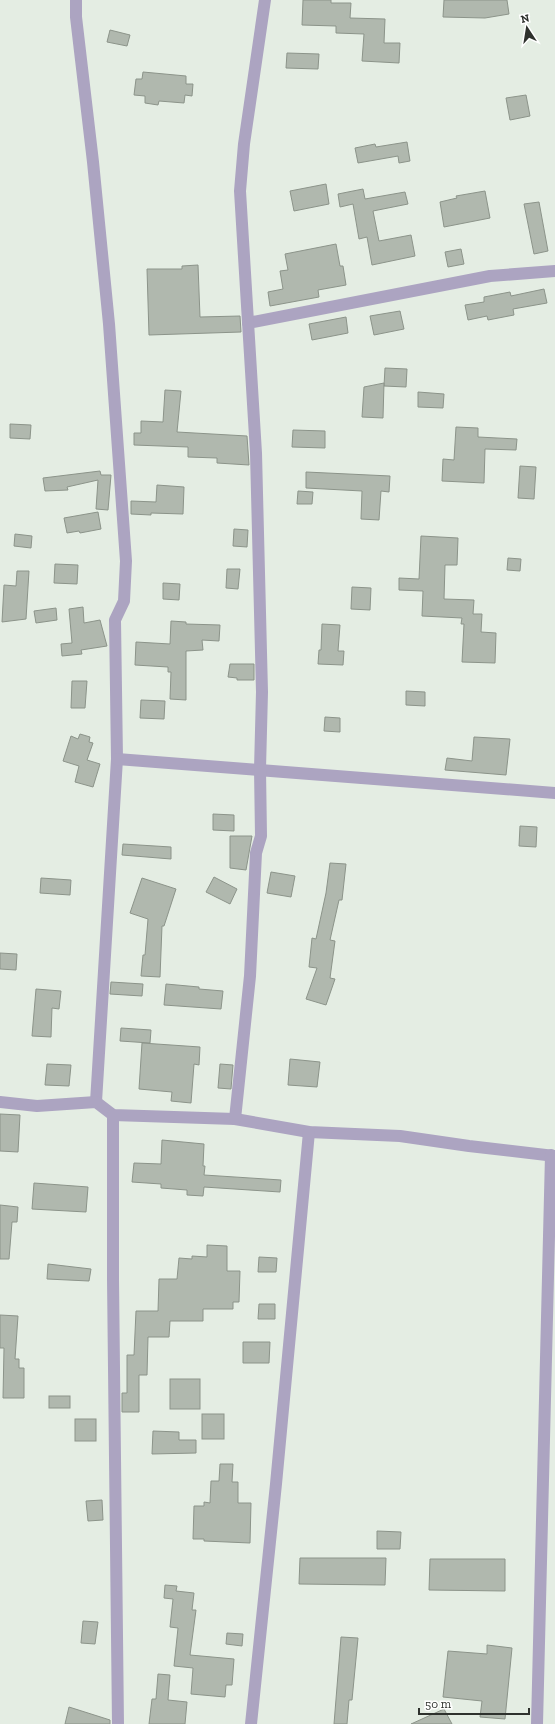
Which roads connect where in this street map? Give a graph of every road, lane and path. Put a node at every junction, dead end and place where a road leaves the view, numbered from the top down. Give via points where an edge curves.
1 (76, 0) edge
2 (265, 0) edge
3 (555, 271) edge
4 (248, 323) junction
5 (117, 759) junction
6 (260, 769) junction
7 (555, 793) edge
8 (0, 1102) edge
9 (96, 1102) junction
10 (113, 1115) junction
11 (235, 1119) junction
12 (309, 1132) junction
13 (553, 1156) edge
14 (118, 1724) edge
15 (251, 1724) edge
16 (537, 1724) edge

1 - 5 street via 108,324 126,561 124,601 115,620
2 - 4 street via 244,144 240,191
3 - 4 street via 490,276
4 - 6 street via 256,453 262,692
5 - 6 street
5 - 9 street
6 - 7 street
6 - 11 street via 261,836 256,853 250,976
8 - 9 street via 37,1106
9 - 10 street
10 - 11 street
10 - 14 street
11 - 12 street
12 - 13 street via 400,1136
12 - 15 street
13 - 16 street

